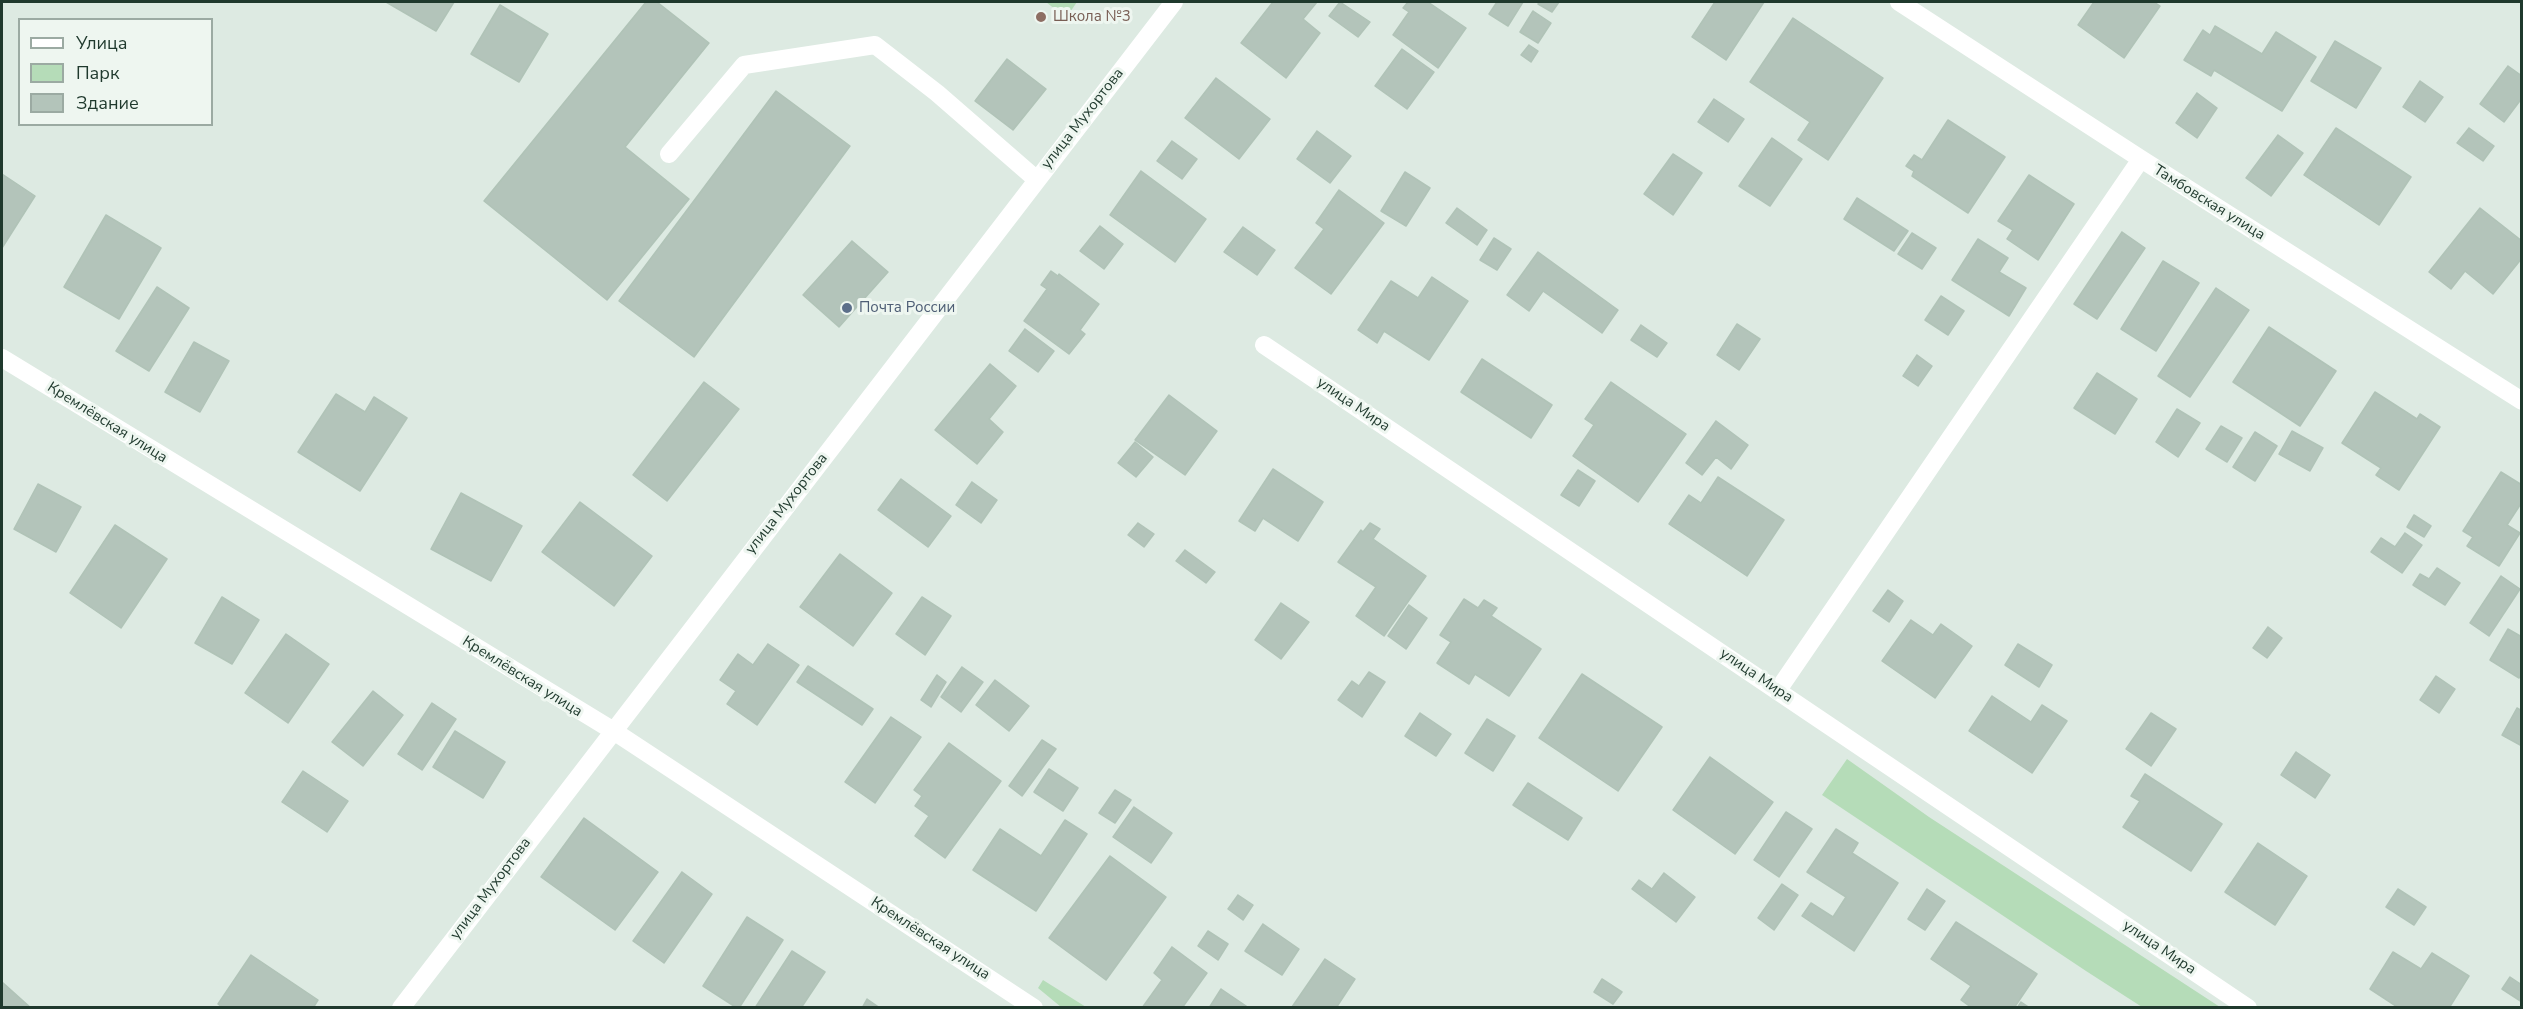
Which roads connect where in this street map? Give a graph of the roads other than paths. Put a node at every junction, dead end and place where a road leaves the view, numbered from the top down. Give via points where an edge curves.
1 (1174, 2) edge
2 (1899, 2) edge
3 (669, 154) dead end
4 (2141, 159) junction
5 (1037, 180) junction
6 (1264, 345) dead end
7 (2, 358) edge
8 (2522, 401) edge
9 (1778, 690) junction
10 (612, 730) junction
11 (401, 1008) edge
12 (1034, 1008) edge
13 (2248, 1008) edge

1 - 5 street, улица Мухортова
2 - 4 street, Тамбовская улица
3 - 5 street via 744,65 875,45
4 - 8 street, Тамбовская улица
4 - 9 street
5 - 10 street, улица Мухортова
6 - 9 street, улица Мира
7 - 10 street, Кремлёвская улица
9 - 13 street, улица Мира
10 - 11 street, улица Мухортова
10 - 12 street, Кремлёвская улица

